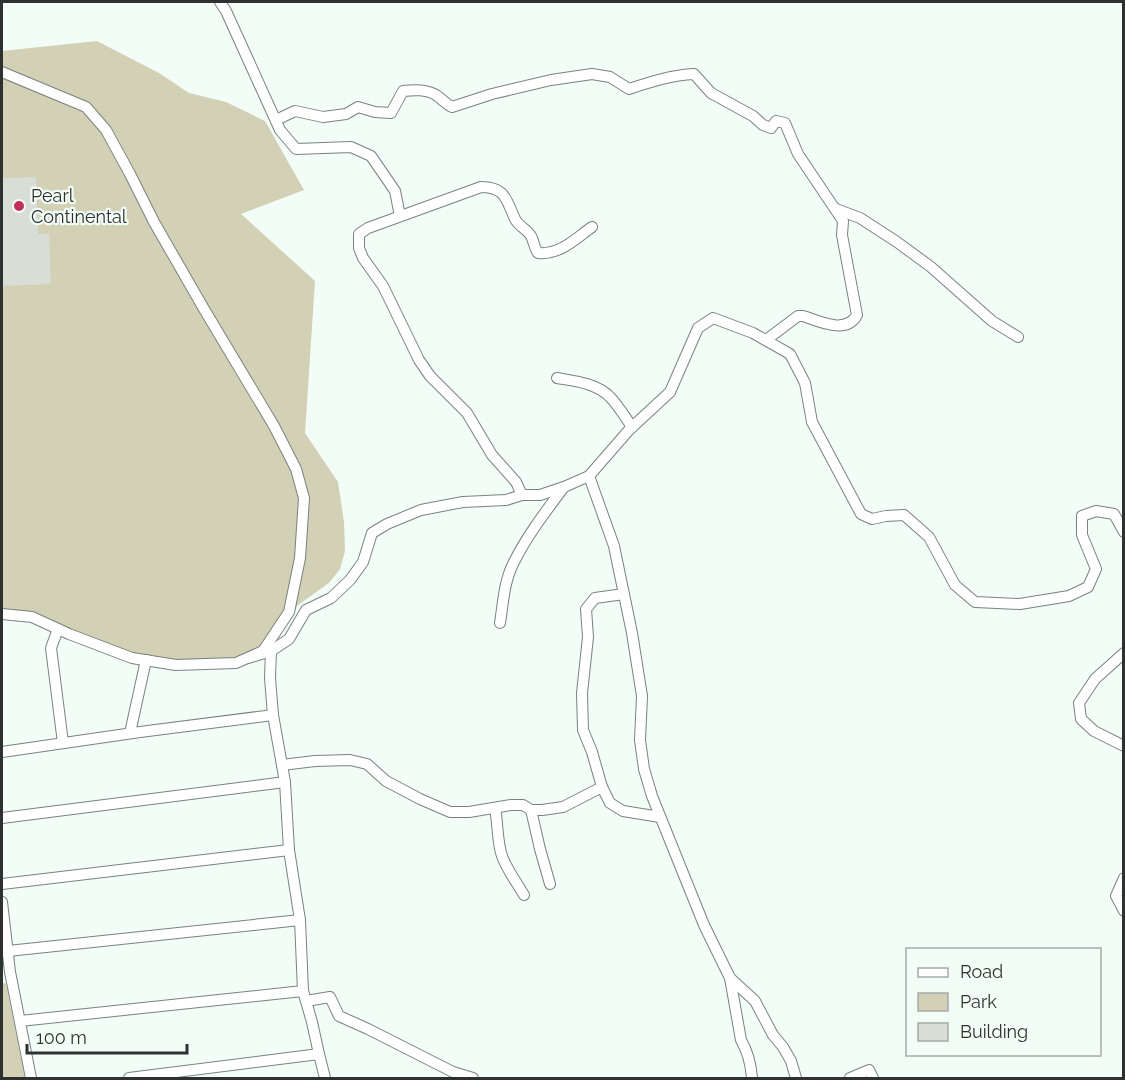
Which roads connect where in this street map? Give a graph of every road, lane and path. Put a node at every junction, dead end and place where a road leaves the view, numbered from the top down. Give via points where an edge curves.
1 (220, 2) edge
2 (2, 72) edge
3 (276, 120) junction
4 (836, 209) junction
5 (400, 216) junction
6 (592, 227) dead end
7 (1018, 337) dead end
8 (766, 340) junction
9 (557, 378) dead end
10 (632, 427) junction
11 (589, 476) junction
12 (564, 487) junction
13 (522, 495) junction
14 (1124, 532) edge
15 (624, 594) junction
16 (2, 614) edge
17 (500, 623) dead end
18 (58, 629) junction
19 (270, 651) junction
20 (1124, 653) edge
21 (248, 658) junction
22 (146, 660) junction
23 (273, 715) junction
24 (130, 733) junction
25 (63, 743) junction
26 (1124, 746) edge
27 (2, 752) edge
28 (282, 765) junction
29 (285, 782) junction
30 (602, 787) junction
31 (495, 808) junction
32 (531, 810) junction
33 (660, 817) junction
34 (2, 818) edge
35 (289, 850) junction
36 (1124, 878) edge
37 (2, 884) edge
38 (550, 884) dead end
39 (524, 895) dead end
40 (2, 902) edge
41 (1124, 911) edge
42 (300, 920) junction
43 (8, 951) junction
44 (6, 973) edge
45 (730, 978) junction
46 (305, 996) junction
47 (20, 1022) junction
48 (319, 1054) junction
49 (440, 1066) junction
50 (31, 1078) edge
51 (129, 1078) edge
52 (134, 1078) edge
53 (325, 1078) edge
54 (445, 1078) edge
55 (473, 1078) edge
56 (752, 1078) edge
57 (796, 1078) edge
58 (850, 1078) edge
59 (873, 1078) edge

1 - 3 street
2 - 21 street via 86,106 106,130 154,222 296,469 304,498 300,558 289,612 263,651
3 - 4 street via 295,111 322,117 346,114 358,107 391,113 403,91 411,90 436,94 452,107 551,80 592,74 610,77 629,89 694,74 711,93 762,125 771,128 776,122 785,123 798,154
3 - 5 street via 296,149 351,147 371,156 395,191
4 - 7 street via 860,218 897,242 932,267 992,321
4 - 8 street via 843,220 842,235 857,315 847,324 836,326 798,316
5 - 6 street via 490,187 500,191 509,203 515,221 530,234 538,253 559,251
5 - 13 street via 359,234 363,258 383,286 419,360 467,413
8 - 10 street via 713,318 698,328 670,392
8 - 14 street via 790,354 805,383 812,422 861,514 872,519 904,515 930,537 955,585 975,602 1020,604 1069,596 1088,587 1096,569 1082,535 1082,516 1096,511 1114,514
9 - 10 street via 600,389
10 - 11 street
11 - 12 street
11 - 15 street via 614,546
12 - 13 street via 540,495
12 - 17 street via 512,565
13 - 19 street via 421,510 380,528 372,533 363,562 350,580 331,598 306,610 289,639
15 - 30 street via 595,598 586,609 583,730
15 - 33 street via 642,696 640,740 644,769
16 - 18 street via 33,617
18 - 22 street
18 - 25 street via 51,648
19 - 21 street
19 - 23 street
20 - 26 street via 1095,679 1079,703 1081,719 1094,731
21 - 22 street via 236,663 176,665
22 - 24 street
23 - 24 street
23 - 28 street
24 - 25 street
25 - 27 street
28 - 29 street
28 - 31 street via 350,760 367,765 386,781 450,812
29 - 34 street
29 - 35 street
30 - 32 street via 563,807
30 - 33 street via 610,803 623,811
31 - 32 street via 523,805
31 - 39 street via 503,858
32 - 38 street
33 - 45 street
35 - 37 street
35 - 42 street
36 - 41 street via 1116,896
40 - 43 street
42 - 43 street
42 - 46 street
43 - 44 street
44 - 47 street
45 - 56 street
45 - 57 street via 755,1001 791,1061
46 - 47 street
46 - 48 street
46 - 49 street via 330,997 339,1016
47 - 50 street
48 - 52 street
48 - 53 street
49 - 54 street
49 - 55 street
51 - 52 street
58 - 59 street via 869,1070

